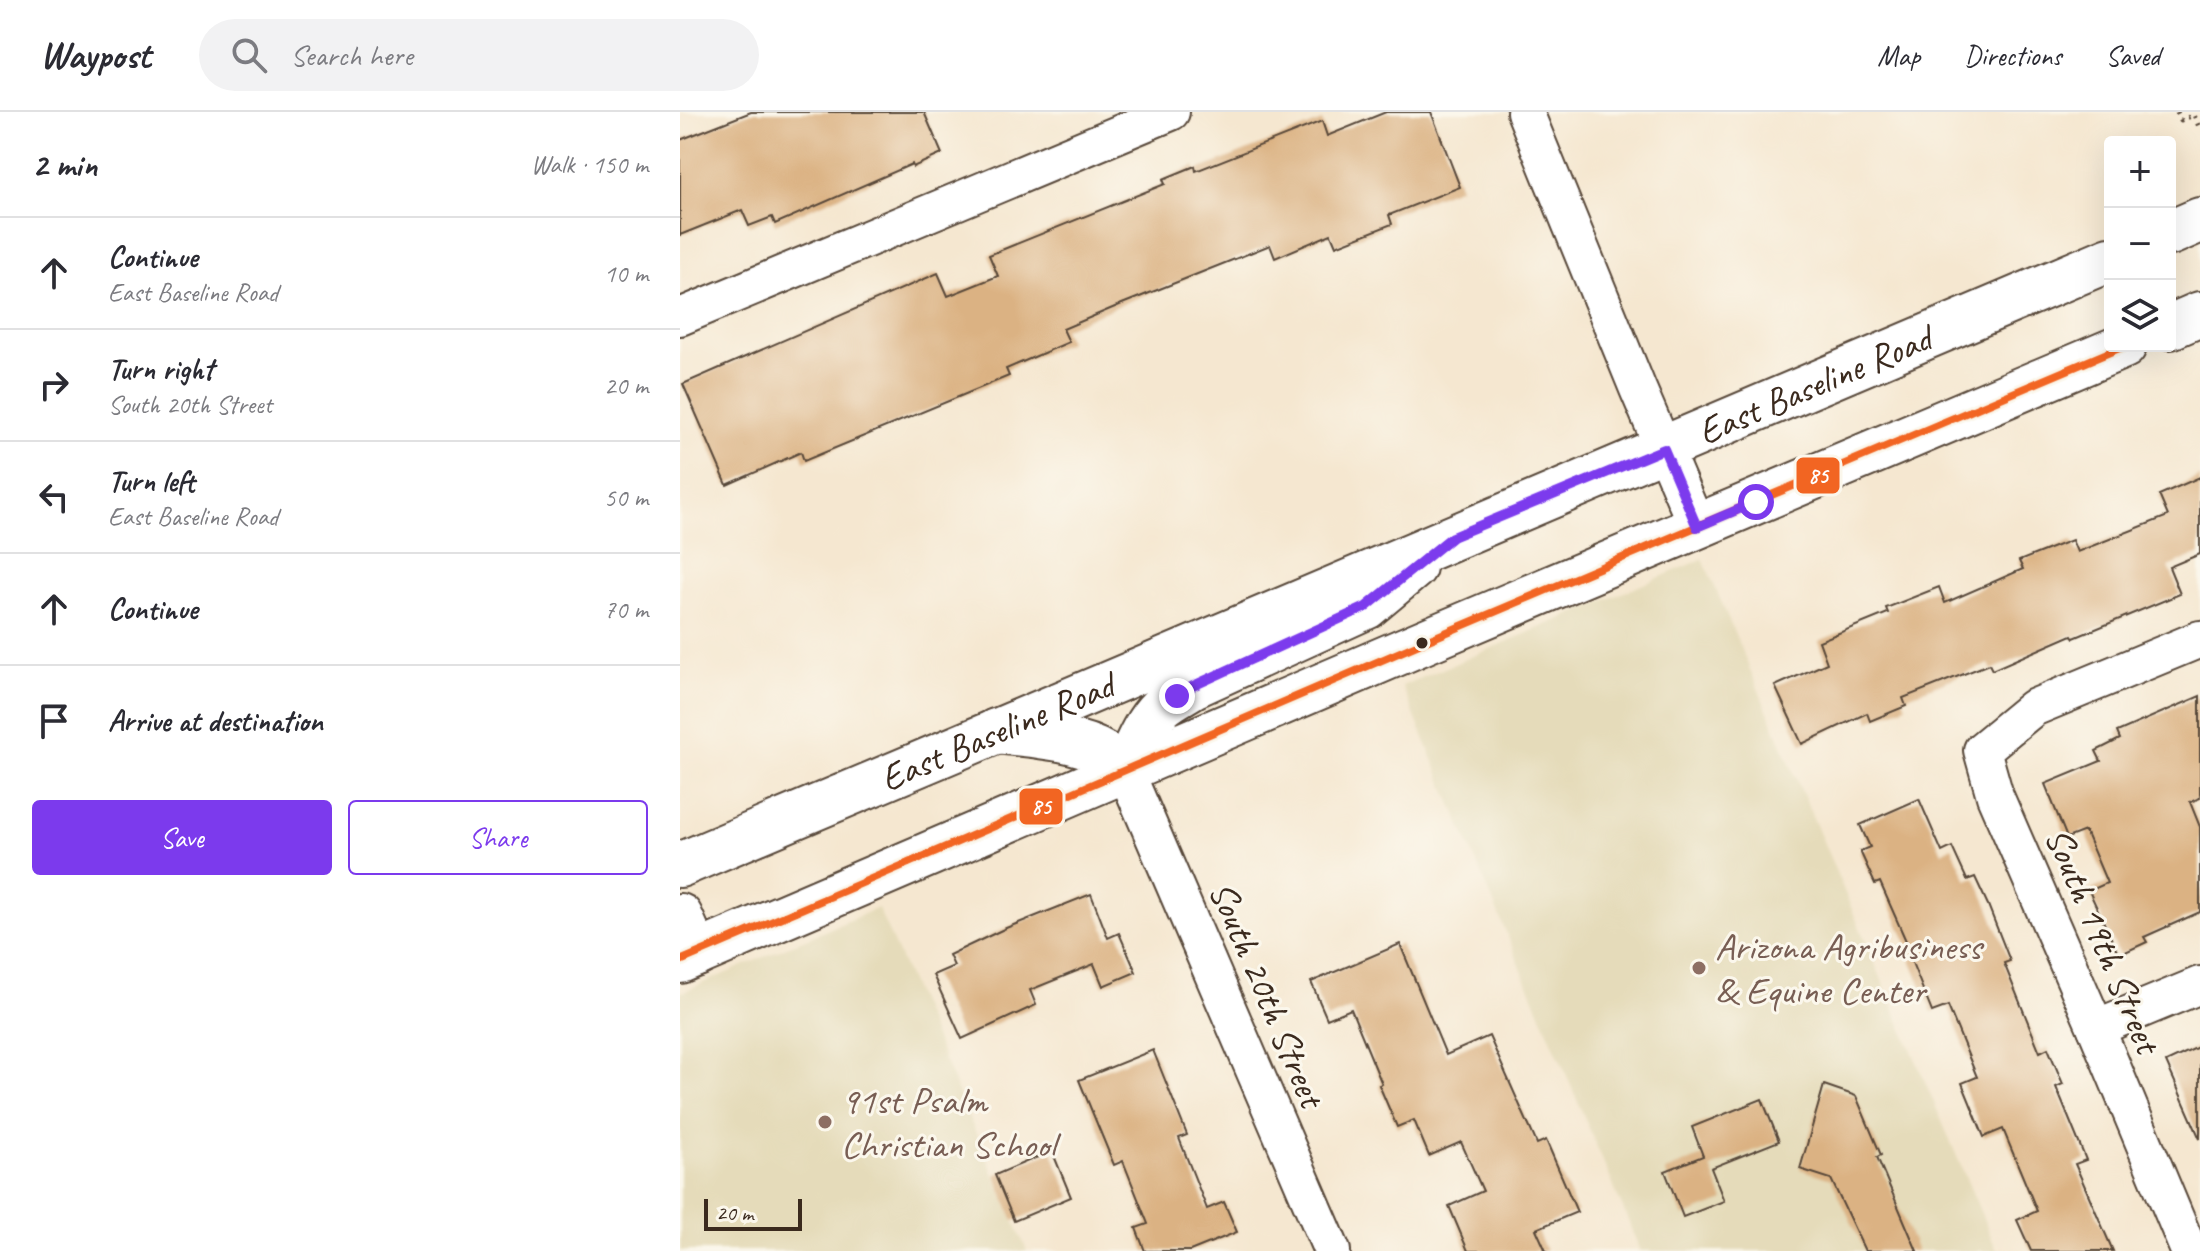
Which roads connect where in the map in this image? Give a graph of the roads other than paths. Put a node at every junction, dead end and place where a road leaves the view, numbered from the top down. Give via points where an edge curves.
1 (1171, 112) edge
2 (1525, 112) edge
3 (2200, 220) edge
4 (2176, 230) edge
5 (2104, 262) edge
6 (2200, 314) edge
7 (680, 317) edge
8 (2176, 324) edge
9 (2110, 352) edge
10 (1664, 449) junction
11 (1697, 527) junction
12 (1452, 537) junction
13 (2200, 639) edge
14 (996, 731) junction
15 (1125, 770) junction
16 (680, 865) edge
17 (686, 943) edge
18 (2200, 985) edge
19 (2096, 1028) junction
20 (1332, 1251) edge
21 (2189, 1251) edge

1 - 7 street
2 - 10 street
3 - 4 main road
5 - 10 main road, East Baseline Road
6 - 8 main road
9 - 11 main road
10 - 11 street
10 - 12 main road, East Baseline Road
11 - 15 main road
12 - 14 main road, East Baseline Road
12 - 15 main road via 1366,607 1193,686 1160,708
13 - 19 street, South 19th Street via 2033,708 1982,750 1995,796
14 - 15 main road via 1066,741 1102,752
14 - 16 main road, East Baseline Road
15 - 17 main road
15 - 20 street, South 20th Street
18 - 19 street
19 - 21 street, South 19th Street

